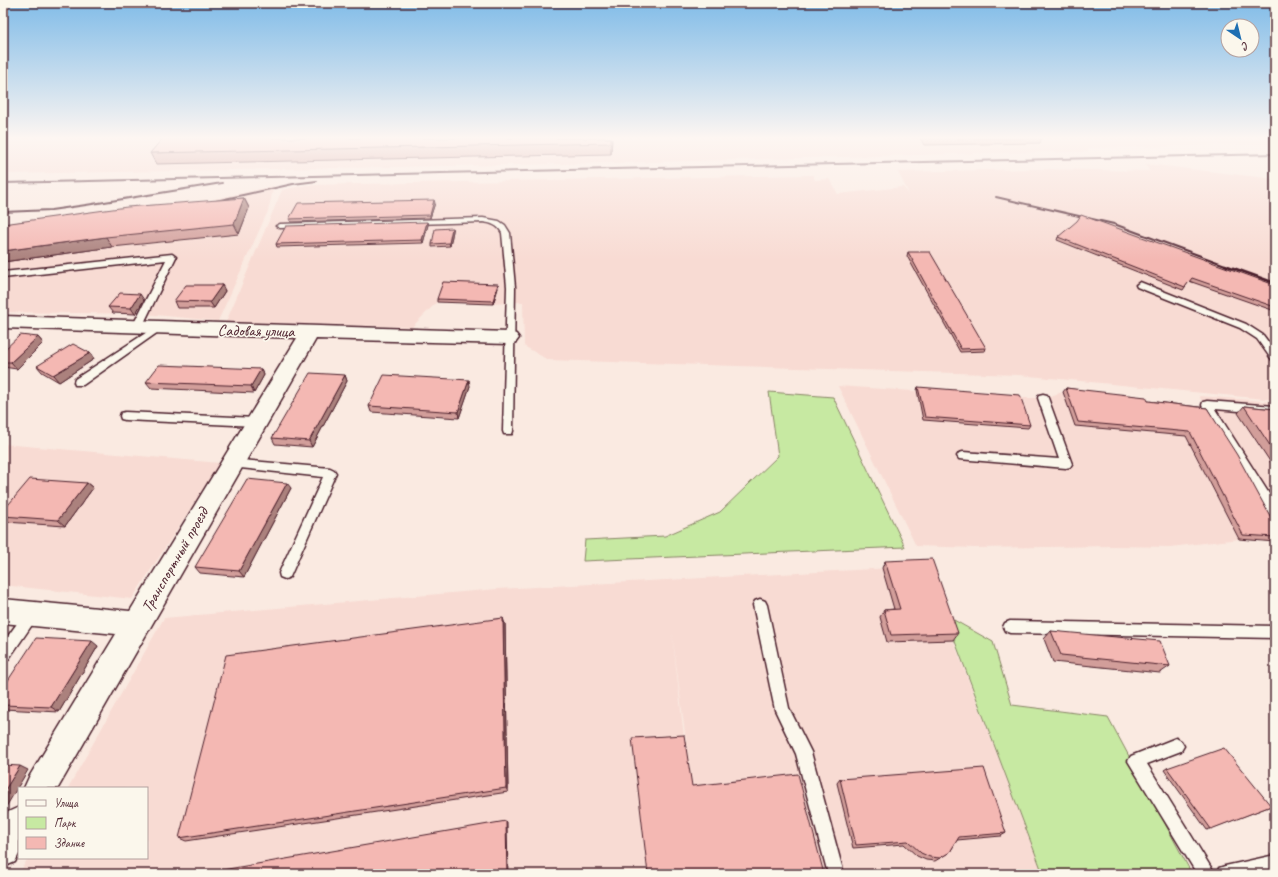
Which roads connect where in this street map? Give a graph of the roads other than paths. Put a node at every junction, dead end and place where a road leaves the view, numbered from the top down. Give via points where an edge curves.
1 (280, 226) dead end
2 (3, 275) edge
3 (1140, 285) dead end
4 (3, 322) edge
5 (137, 327) junction
6 (158, 328) junction
7 (310, 332) junction
8 (509, 338) junction
9 (1275, 358) edge
10 (79, 382) dead end
11 (1043, 398) dead end
12 (1275, 410) edge
13 (125, 416) dead end
14 (256, 422) junction
15 (508, 431) dead end
16 (963, 456) dead end
17 (232, 463) junction
18 (1275, 513) edge
19 (285, 573) dead end
20 (760, 605) dead end
21 (3, 611) edge
22 (31, 615) junction
23 (138, 624) junction
24 (1010, 627) dead end
25 (1275, 632) edge
26 (3, 655) edge
27 (1176, 746) dead end
28 (41, 787) edge
29 (18, 825) edge
30 (3, 850) edge
31 (1275, 864) edge
32 (836, 874) edge
33 (1206, 874) edge
34 (1226, 874) edge

1 - 8 lane via 493,221 502,226 506,233 511,288
2 - 5 lane via 172,257
3 - 9 lane via 1243,326 1263,340
4 - 5 street, Садовая улица
5 - 6 street, Садовая улица
6 - 7 street, Садовая улица
6 - 10 lane
7 - 8 street, Садовая улица
7 - 14 street, Транспортный проезд
8 - 15 lane
11 - 16 lane via 1066,464
12 - 18 lane via 1207,405
13 - 14 lane
14 - 17 street, Транспортный проезд
17 - 19 lane via 330,473
17 - 23 street, Транспортный проезд via 186,528
20 - 32 lane via 782,710 803,752
21 - 22 street
22 - 23 street
22 - 26 lane
23 - 28 street, Транспортный проезд
24 - 25 lane
27 - 33 lane via 1136,761
29 - 30 street
31 - 34 lane

